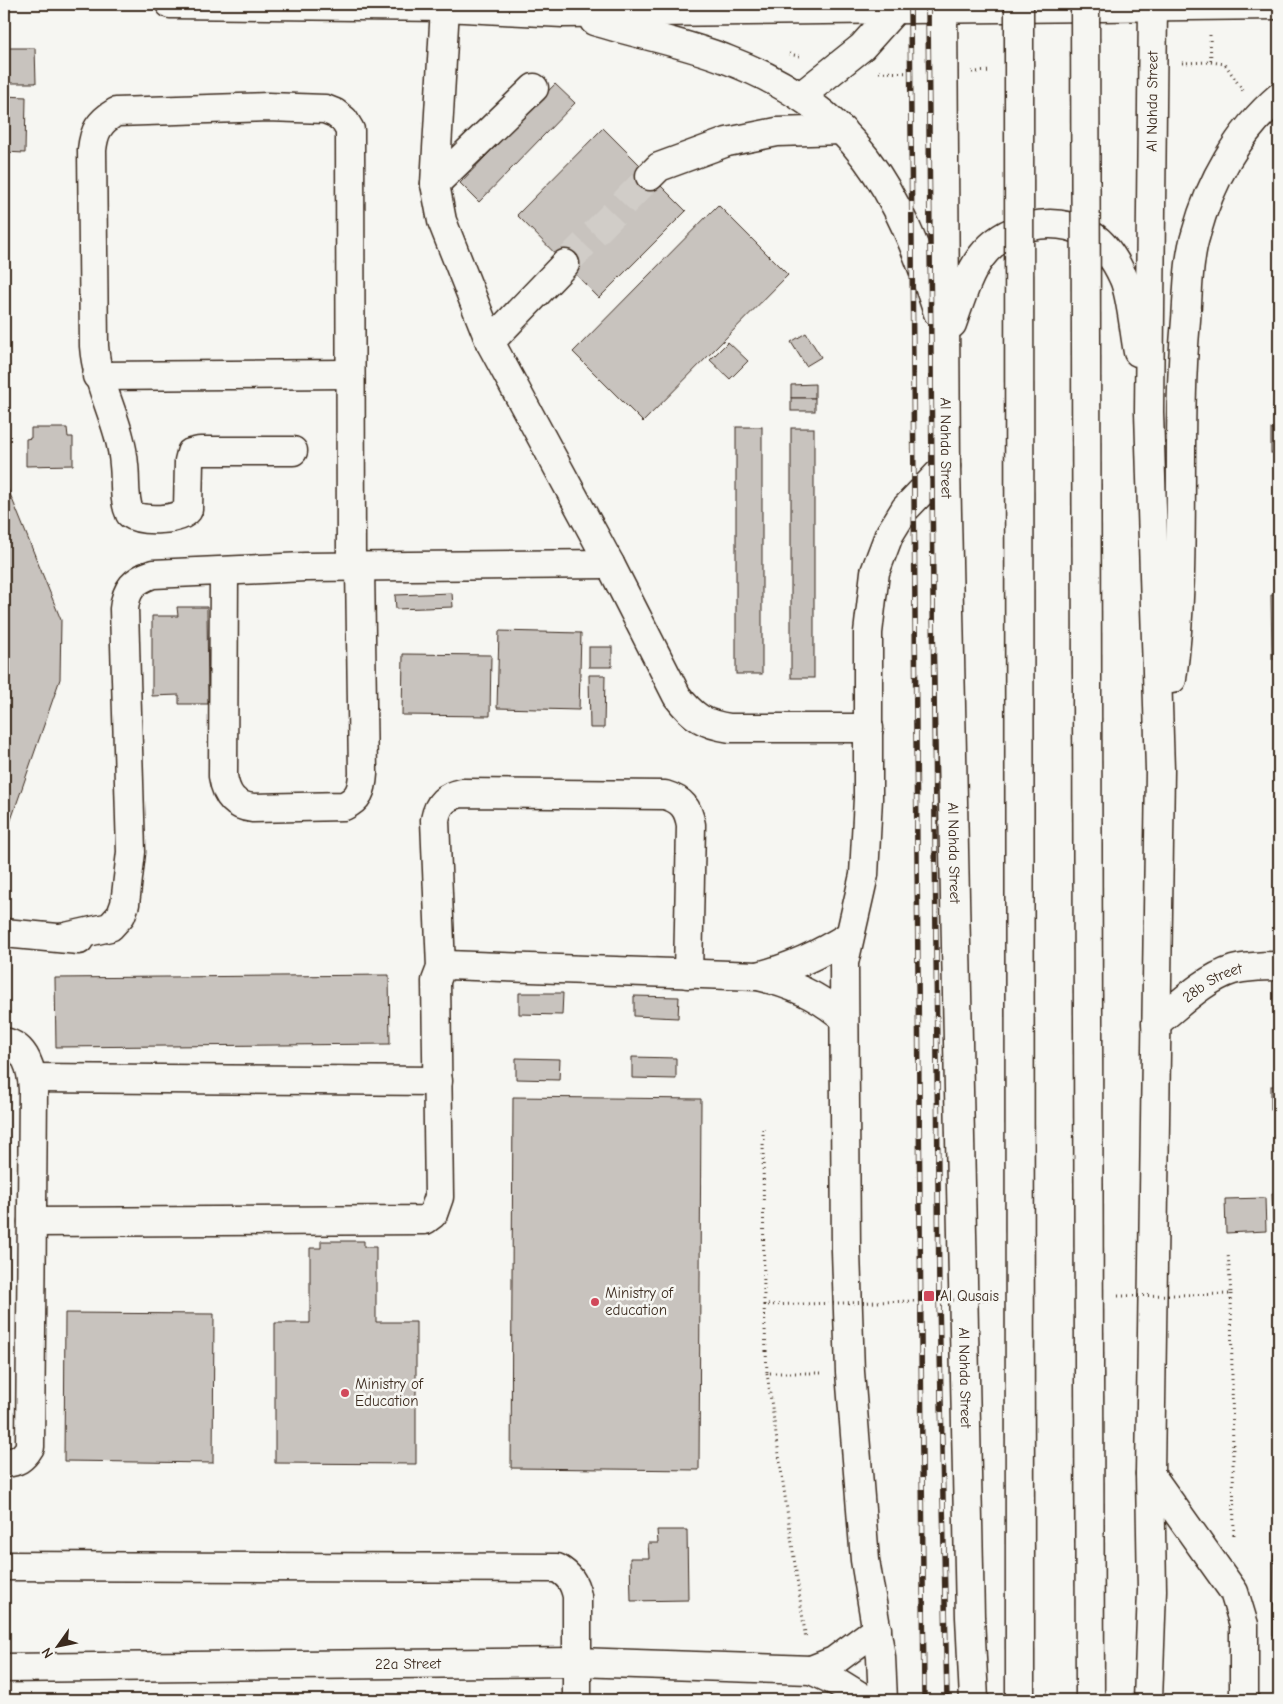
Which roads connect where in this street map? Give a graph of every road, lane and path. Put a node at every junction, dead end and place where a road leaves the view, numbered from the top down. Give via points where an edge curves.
1 (170, 4) edge
2 (1018, 4) edge
3 (1085, 4) edge
4 (943, 6) edge
5 (1153, 6) edge
6 (1279, 6) edge
7 (445, 7) junction
8 (895, 10) junction
9 (563, 13) junction
10 (1211, 62) dead end
11 (534, 88) dead end
12 (802, 95) junction
13 (1279, 97) edge
14 (1259, 114) junction
15 (842, 130) junction
16 (650, 176) tunnel mouth
17 (435, 184) junction
18 (566, 264) tunnel mouth
19 (946, 339) junction
20 (490, 342) junction
21 (350, 374) junction
22 (98, 376) junction
23 (1149, 412) junction
24 (293, 450) dead end
25 (946, 466) junction
26 (610, 564) junction
27 (355, 566) junction
28 (224, 572) junction
29 (869, 728) junction
30 (1160, 770) junction
31 (4, 933) edge
32 (849, 936) junction
33 (1279, 966) edge
34 (441, 968) junction
35 (688, 974) junction
36 (758, 976) junction
37 (843, 1017) junction
38 (1156, 1023) junction
39 (4, 1042) edge
40 (32, 1078) junction
41 (438, 1082) junction
42 (763, 1129) dead end
43 (32, 1222) junction
44 (1231, 1294) dead end
45 (764, 1304) dead end
46 (766, 1351) dead end
47 (850, 1372) junction
48 (767, 1373) junction
49 (4, 1463) edge
50 (1150, 1474) junction
51 (1234, 1542) dead end
52 (4, 1566) edge
53 (877, 1629) junction
54 (577, 1662) junction
55 (4, 1668) edge
56 (811, 1670) junction
57 (576, 1700) edge
58 (866, 1700) edge
59 (883, 1700) edge
60 (974, 1700) edge
61 (1020, 1700) edge
62 (1090, 1700) edge
63 (1148, 1700) edge
64 (1244, 1700) edge

1 - 7 main road
2 - 61 main road, bridge
3 - 62 main road, bridge
4 - 5 main road
4 - 8 main road
4 - 19 main road, Al Nahda Street
5 - 6 main road
5 - 23 main road, Al Nahda Street
7 - 9 main road
7 - 17 main road
8 - 9 main road
8 - 12 main road via 862,47
9 - 12 main road via 726,59 766,75
10 - 14 path via 1225,64
11 - 17 main road
12 - 15 main road
13 - 14 main road
14 - 30 main road via 1216,179 1195,235 1183,352 1177,621
15 - 16 main road via 777,132 726,142 659,167
15 - 19 main road via 878,172 904,220 924,267
17 - 20 main road via 442,221
18 - 20 main road
19 - 23 main road via 981,257 1003,237 1030,225 1060,224 1089,233 1110,255 1124,279
19 - 25 main road, Al Nahda Street
20 - 26 main road
21 - 22 main road
21 - 22 main road via 350,130 340,116 325,109 268,107 131,110 116,112 102,120 94,134 92,150 94,346
21 - 27 main road
22 - 24 main road via 123,446 126,504 134,516 172,519 185,514 188,510 191,453
23 - 30 main road, Al Nahda Street
25 - 29 main road via 905,509 889,535 875,572 868,633
25 - 60 main road, Al Nahda Street
26 - 27 main road
26 - 29 main road via 677,696 699,720 730,728
27 - 28 main road
27 - 28 main road via 362,784 360,794 344,806 242,807 235,803 224,786
28 - 31 main road via 153,574 131,585 125,596 131,852 137,874 138,906 132,930 116,940 104,942
29 - 32 main road via 864,875
30 - 38 main road, Al Nahda Street
32 - 36 main road via 784,970
32 - 37 main road via 844,963
33 - 38 main road, 28b Street via 1232,970
34 - 35 main road via 454,964
34 - 35 main road via 435,820 443,800 462,793 665,795 684,804 689,814
34 - 41 main road via 436,980
35 - 36 main road
36 - 37 main road via 812,994
37 - 47 main road
38 - 50 main road, Al Nahda Street
39 - 40 main road via 11,1043 21,1052 28,1062
40 - 41 main road
40 - 43 main road
41 - 43 main road via 439,1197 433,1214 425,1220
42 - 45 path
43 - 49 main road via 30,1447 16,1462
44 - 51 path
46 - 48 path
47 - 48 path
47 - 53 main road via 865,1560
48 - 56 path
50 - 63 main road, Al Nahda Street via 1152,1590
50 - 64 main road via 1234,1592 1244,1625
52 - 54 main road via 557,1568 567,1574 577,1596
53 - 56 main road, 22a Street via 834,1661
53 - 59 main road
54 - 55 main road, 22a Street
54 - 56 main road, 22a Street
54 - 57 main road
56 - 58 main road, 22a Street

